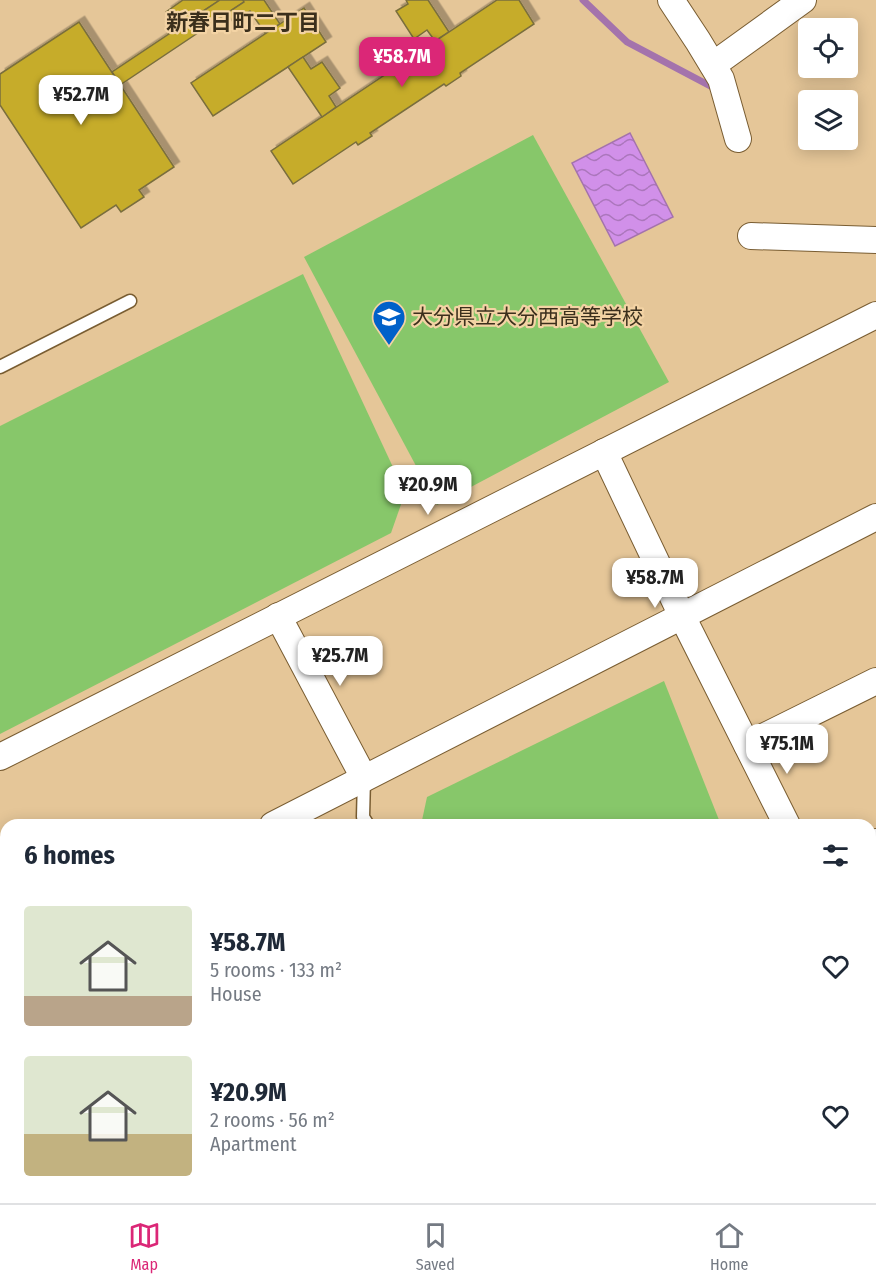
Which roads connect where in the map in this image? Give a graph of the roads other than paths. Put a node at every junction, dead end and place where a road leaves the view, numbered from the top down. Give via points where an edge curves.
1 (670, 0) edge
2 (803, 0) edge
3 (713, 65) junction
4 (738, 140) dead end
5 (751, 236) dead end
6 (876, 240) edge
7 (130, 301) dead end
8 (876, 315) edge
9 (0, 367) edge
10 (603, 452) junction
11 (876, 517) edge
12 (278, 616) junction
13 (682, 616) junction
14 (876, 681) edge
15 (747, 745) junction
16 (0, 757) edge
17 (364, 778) junction
18 (285, 819) edge
19 (364, 819) edge
20 (784, 819) edge

1 - 3 street
2 - 3 street
3 - 4 street via 721,79
5 - 6 street
7 - 9 lane
8 - 10 street
10 - 12 street
10 - 13 street
11 - 13 street
12 - 16 street
12 - 17 street
13 - 15 street
13 - 17 street
14 - 15 street
15 - 20 street
17 - 18 street
17 - 19 lane

